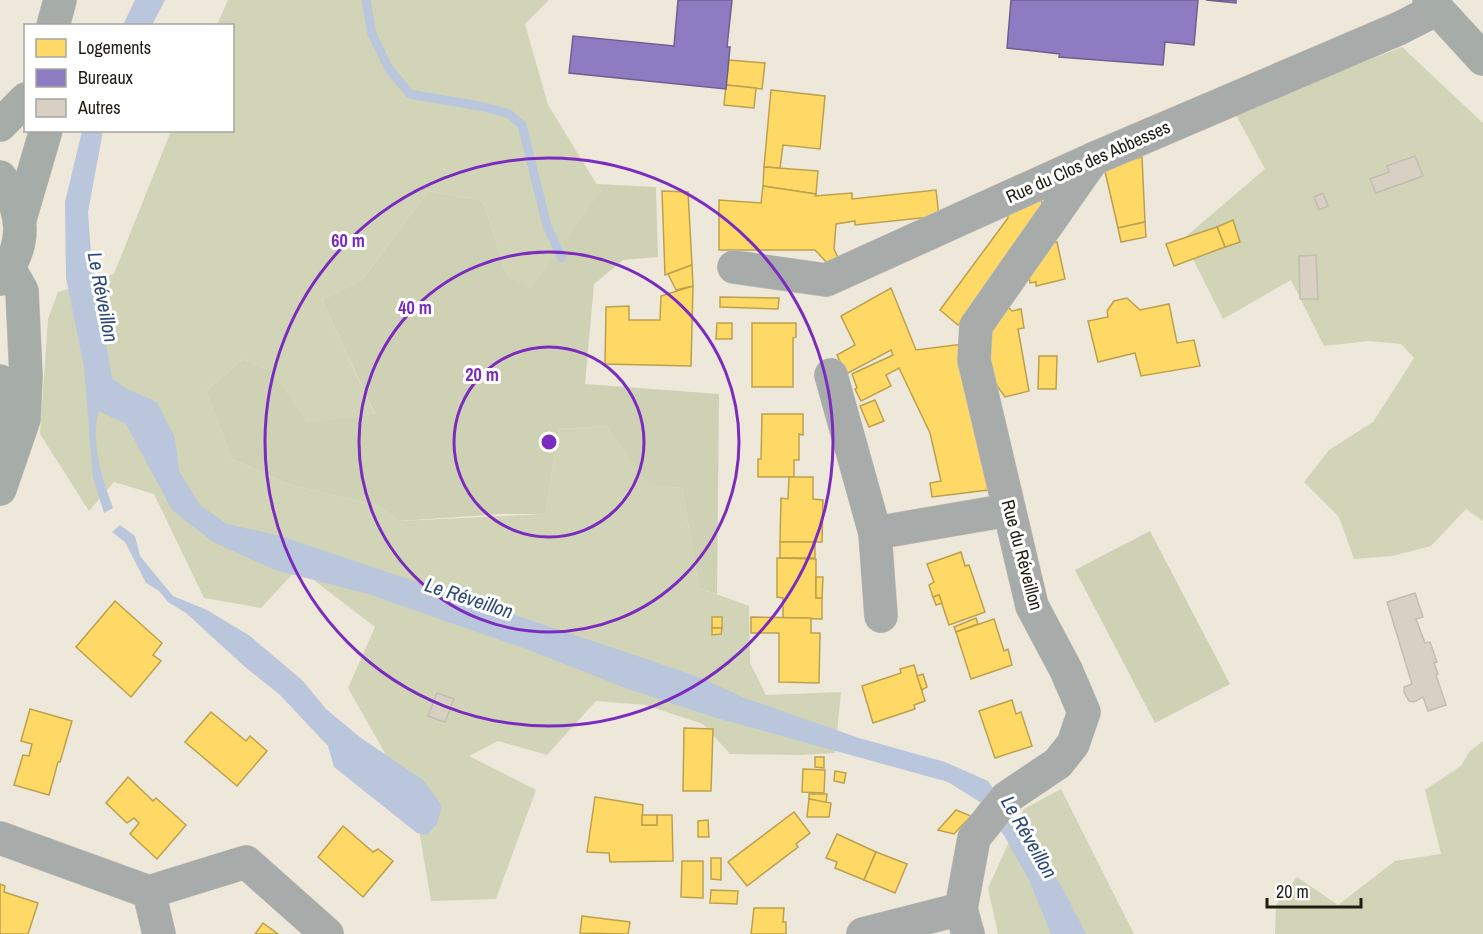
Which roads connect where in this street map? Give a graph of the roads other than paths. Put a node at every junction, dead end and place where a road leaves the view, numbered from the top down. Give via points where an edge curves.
1 (60, 0) edge
2 (81, 0) edge
3 (1441, 3) edge
4 (54, 24) edge
5 (75, 24) edge
6 (1483, 59) edge
7 (24, 101) edge
8 (0, 125) edge
9 (45, 132) edge
10 (1093, 159) junction
11 (0, 177) edge
12 (20, 219) junction
13 (734, 267) dead end
14 (4, 274) edge
15 (831, 375) dead end
16 (0, 381) edge
17 (13, 453) junction
18 (0, 489) edge
19 (1009, 510) junction
20 (875, 533) junction
21 (881, 616) dead end
22 (0, 838) edge
23 (149, 892) junction
24 (965, 922) edge
25 (159, 934) edge
26 (327, 934) edge
27 (863, 934) edge

1 - 4 street
2 - 5 street
3 - 6 street
3 - 10 street, Rue du Clos des Abbesses via 1400,27
7 - 8 street
9 - 12 street
10 - 13 street, Rue du Clos des Abbesses via 826,280
10 - 19 street, Rue du Réveillon via 976,326 974,360
11 - 12 street via 13,195
12 - 14 street via 18,245
14 - 17 street via 22,291 24,419
15 - 20 street
16 - 17 street
17 - 18 street
19 - 20 street
19 - 24 street, Rue du Réveillon via 1032,606 1084,712 1073,744 1058,763 1006,798 975,838
20 - 21 street
22 - 23 street
23 - 25 street
23 - 26 street via 246,862
24 - 27 street

